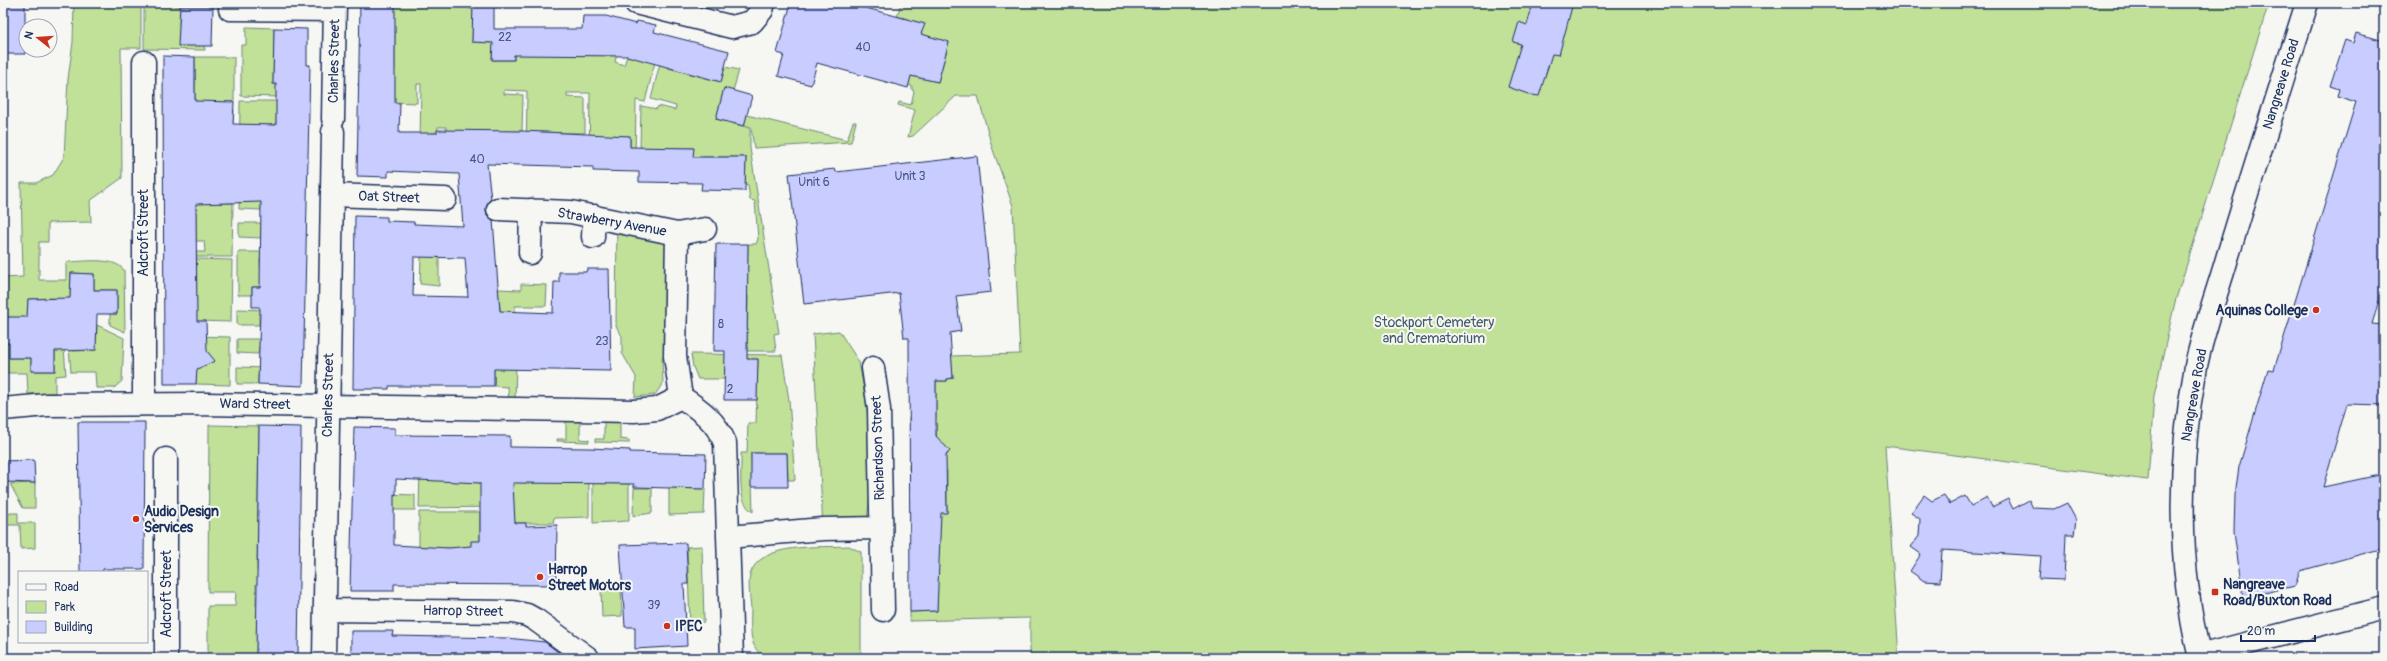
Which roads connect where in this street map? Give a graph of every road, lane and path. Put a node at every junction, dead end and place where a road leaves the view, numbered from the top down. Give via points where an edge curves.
1 (636, 3) edge
2 (764, 3) edge
3 (2307, 3) edge
4 (335, 7) edge
5 (230, 9) dead end
6 (144, 62) dead end
7 (332, 195) junction
8 (445, 199) dead end
9 (498, 209) dead end
10 (531, 210) junction
11 (705, 229) dead end
12 (677, 234) junction
13 (530, 253) dead end
14 (873, 368) dead end
15 (681, 397) junction
16 (144, 404) junction
17 (328, 405) junction
18 (3, 409) edge
19 (166, 459) dead end
20 (880, 528) junction
21 (728, 537) junction
22 (2384, 608) edge
23 (324, 610) junction
24 (883, 610) dead end
25 (2199, 657) edge
26 (166, 658) edge
27 (324, 658) edge
28 (588, 658) edge
29 (732, 658) edge

1 - 2 street via 732,27 752,22 762,10
3 - 25 street, Nangreave Road via 2196,364 2186,428 2183,501 2186,567
4 - 5 street
4 - 7 street, Charles Street
6 - 16 street, Adcroft Street
7 - 8 street, Oat Street
7 - 17 street, Charles Street
9 - 10 street, Strawberry Avenue
10 - 12 street, Strawberry Avenue via 571,212 594,227
10 - 13 street
11 - 12 street, Strawberry Avenue
12 - 15 street, Strawberry Avenue via 675,356
14 - 20 street, Richardson Street via 879,409
15 - 17 street, Ward Street via 658,410 647,411
15 - 21 street via 708,416 725,444
16 - 17 street, Ward Street
16 - 18 street, Ward Street via 47,405
17 - 23 street, Charles Street
19 - 26 street, Adcroft Street
20 - 21 street via 823,529
20 - 24 street, Richardson Street
21 - 29 street
22 - 25 street
23 - 27 street, Charles Street
23 - 28 street, Harrop Street via 513,612 536,620

